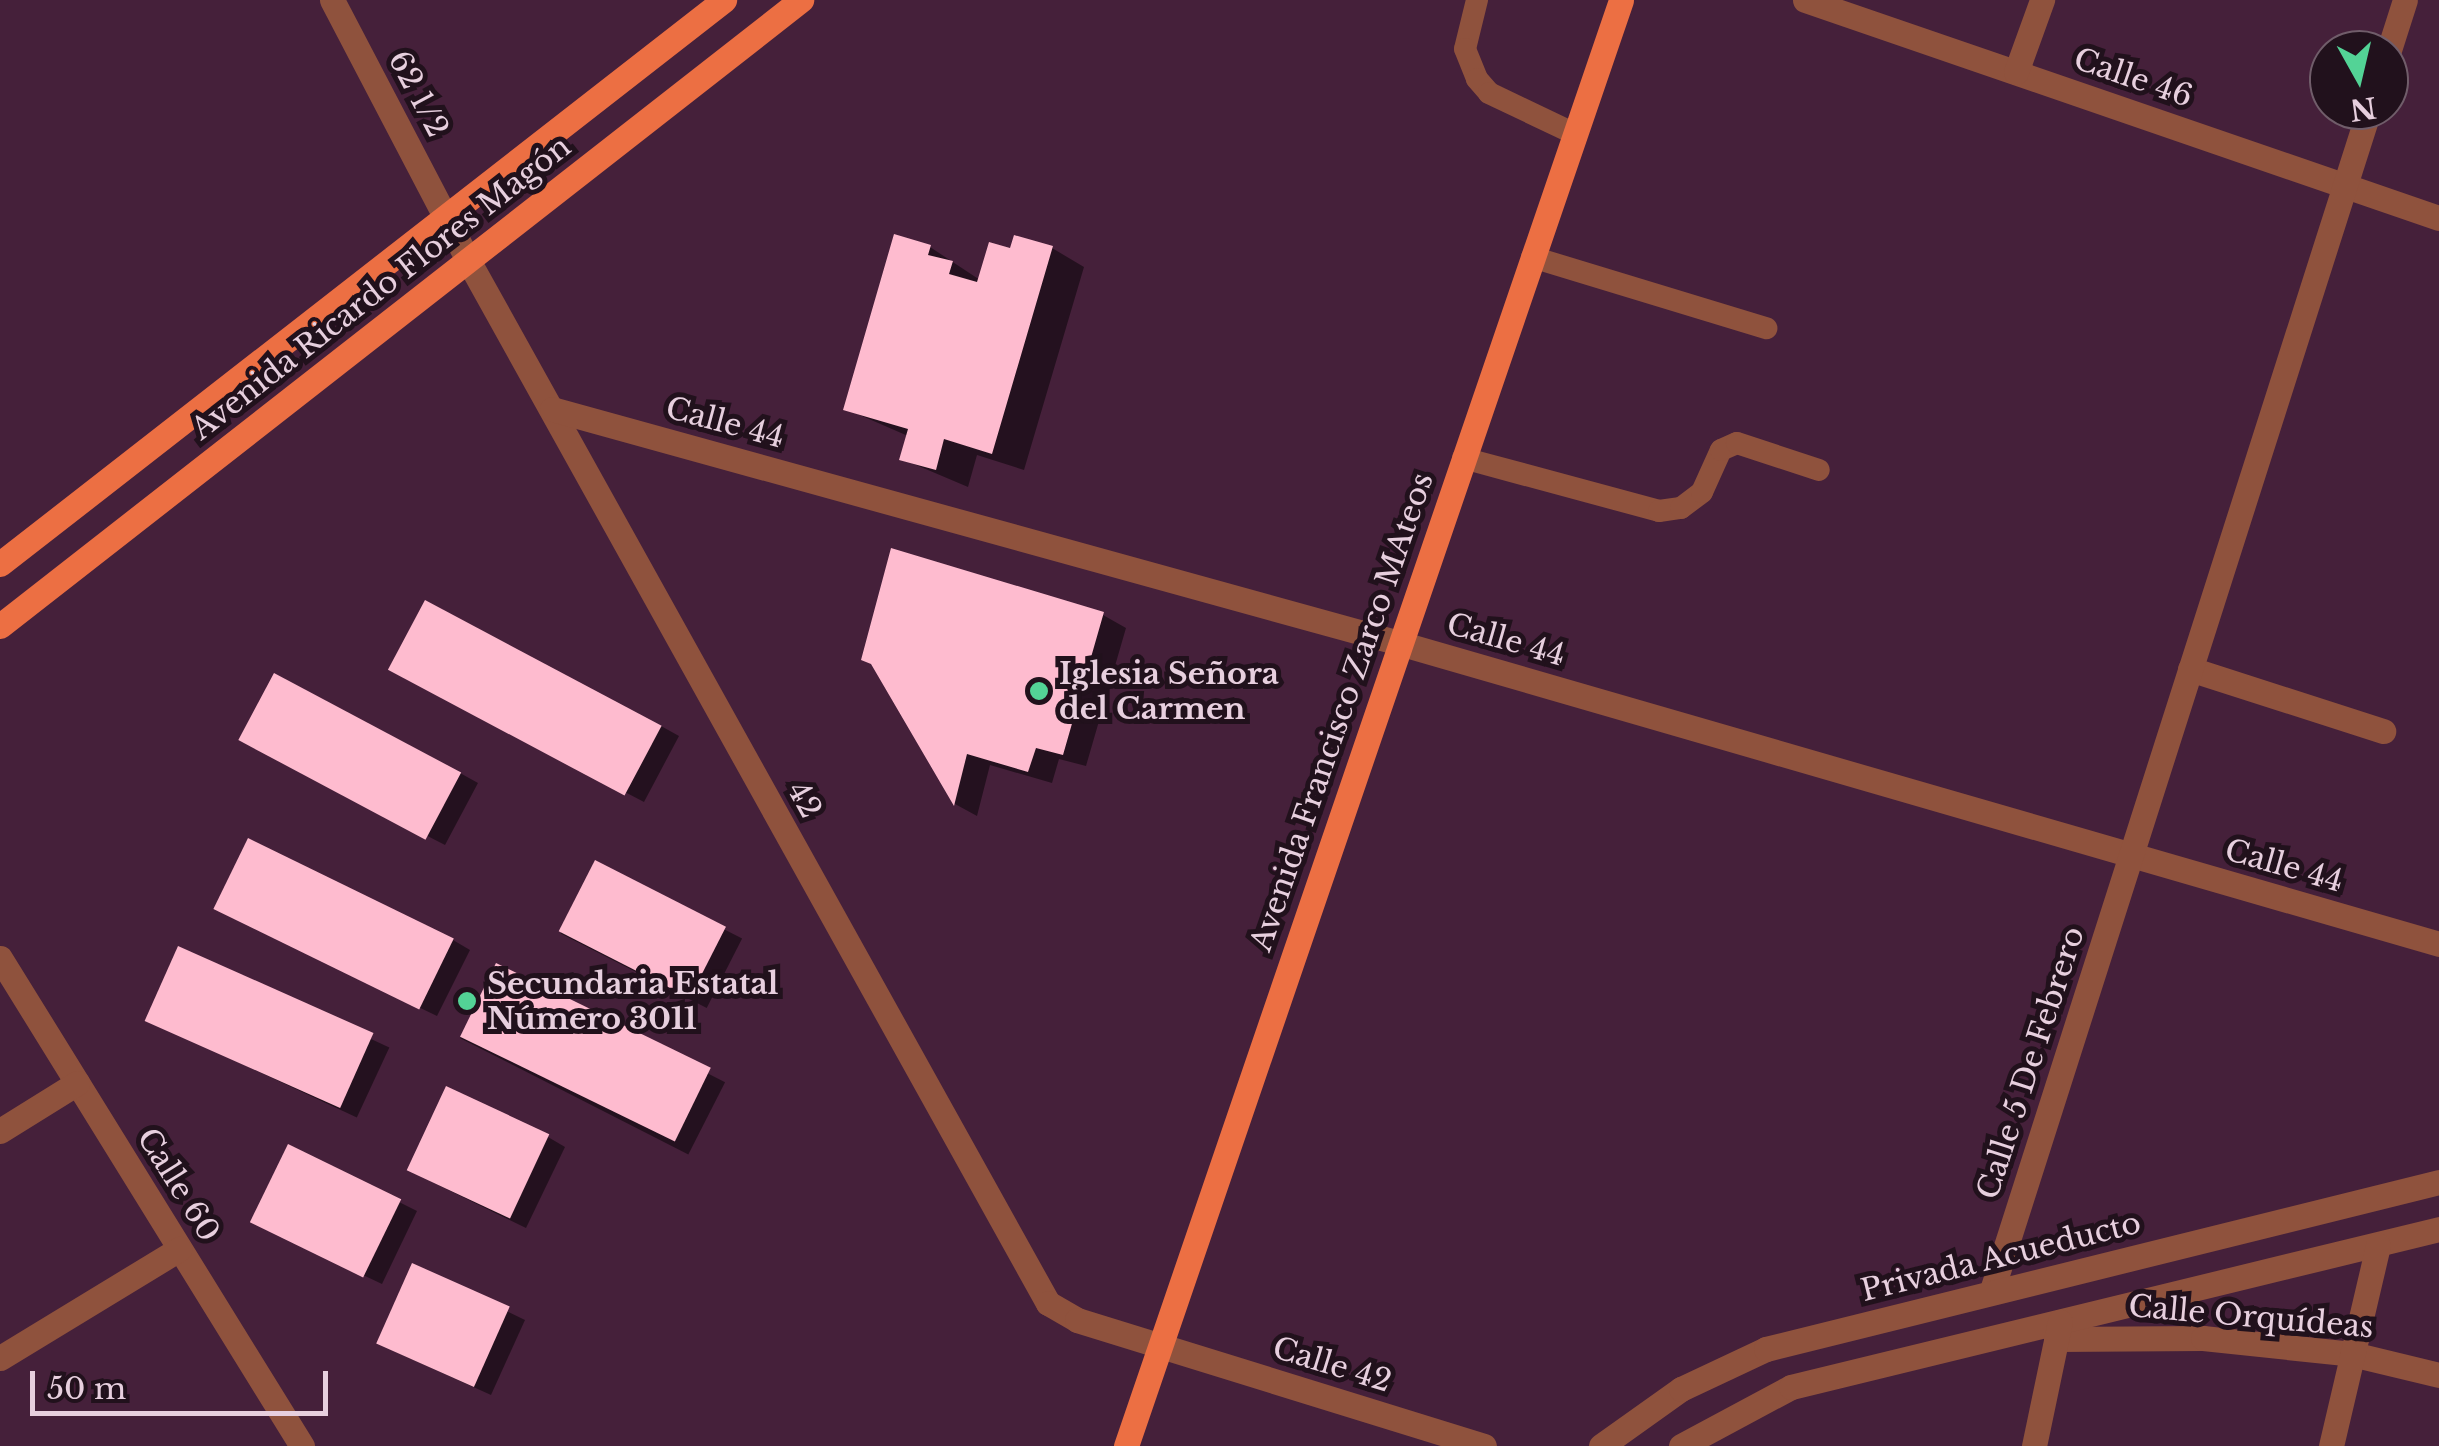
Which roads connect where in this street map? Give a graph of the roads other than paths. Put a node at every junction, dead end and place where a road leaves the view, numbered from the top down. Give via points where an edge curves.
1 (332, 0) edge
2 (724, 0) edge
3 (801, 0) edge
4 (1476, 0) edge
5 (1621, 0) edge
6 (1805, 0) edge
7 (2042, 0) edge
8 (2406, 0) edge
9 (2396, 30) edge
10 (2016, 72) junction
11 (2362, 130) edge
12 (1575, 134) junction
13 (2344, 186) junction
14 (446, 218) junction
15 (2439, 218) edge
16 (1532, 258) junction
17 (469, 262) junction
18 (1766, 328) dead end
19 (552, 409) junction
20 (1462, 458) junction
21 (1819, 470) dead end
22 (0, 564) edge
23 (0, 626) edge
24 (1399, 643) junction
25 (2190, 669) junction
26 (2382, 731) dead end
27 (2131, 856) junction
28 (2439, 944) edge
29 (0, 958) edge
30 (77, 1083) junction
31 (0, 1130) edge
32 (2439, 1182) edge
33 (2439, 1229) edge
34 (2218, 1239) junction
35 (2378, 1245) junction
36 (179, 1249) junction
37 (2229, 1282) junction
38 (1992, 1290) junction
39 (2058, 1330) junction
40 (1162, 1346) junction
41 (2352, 1354) junction
42 (0, 1358) edge
43 (2439, 1374) edge
44 (302, 1446) edge
45 (1126, 1446) edge
46 (1484, 1446) edge
47 (1601, 1446) edge
48 (1682, 1446) edge
49 (2034, 1446) edge
50 (2331, 1446) edge

1 - 14 street, 62 1/2
2 - 14 main road, Avenida Ricardo Flores Magón
3 - 17 main road, Avenida Ricardo Flores Magón
4 - 12 lane via 1465,49 1476,79 1489,93
5 - 12 main road, Avenida Francisco Zarco MAteos
6 - 10 street, Calle 46
7 - 10 street
8 - 9 street
10 - 13 street, Calle 46
11 - 13 street, Calle 5 De Febrero
12 - 16 main road, Avenida Francisco Zarco MAteos
13 - 15 street, Calle 46
13 - 25 street, Calle 5 De Febrero
14 - 17 street, 42
14 - 22 main road, Avenida Ricardo Flores Magón
16 - 18 lane
16 - 20 main road, Avenida Francisco Zarco MAteos
17 - 19 street, 42
17 - 23 main road, Avenida Ricardo Flores Magón
19 - 24 street, Calle 44
19 - 40 street, 42 via 1026,1273 1048,1303 1077,1320
20 - 21 lane via 1659,511 1681,508 1702,492 1721,450 1737,443
20 - 24 main road, Avenida Francisco Zarco MAteos
24 - 27 street, Calle 44
24 - 40 main road, Avenida Francisco Zarco MAteos
25 - 26 street
25 - 27 street, Calle 5 De Febrero
27 - 28 street, Calle 44
27 - 38 street, Calle 5 De Febrero
29 - 30 street, Calle 60
30 - 31 street
30 - 36 street, Calle 60
32 - 34 street, Privada Acueducto
33 - 35 street
34 - 37 street
34 - 38 street, Privada Acueducto
35 - 37 street
35 - 41 street
36 - 42 street
36 - 44 street, Calle 60
37 - 39 street
38 - 47 street, Privada Acueducto via 1724,1366
39 - 41 street, Calle Orquídeas
39 - 48 street via 1791,1386
39 - 49 street
40 - 45 main road, Avenida Francisco Zarco MAteos
40 - 46 street, Calle 42
41 - 43 street, Calle Orquídeas
41 - 50 street

